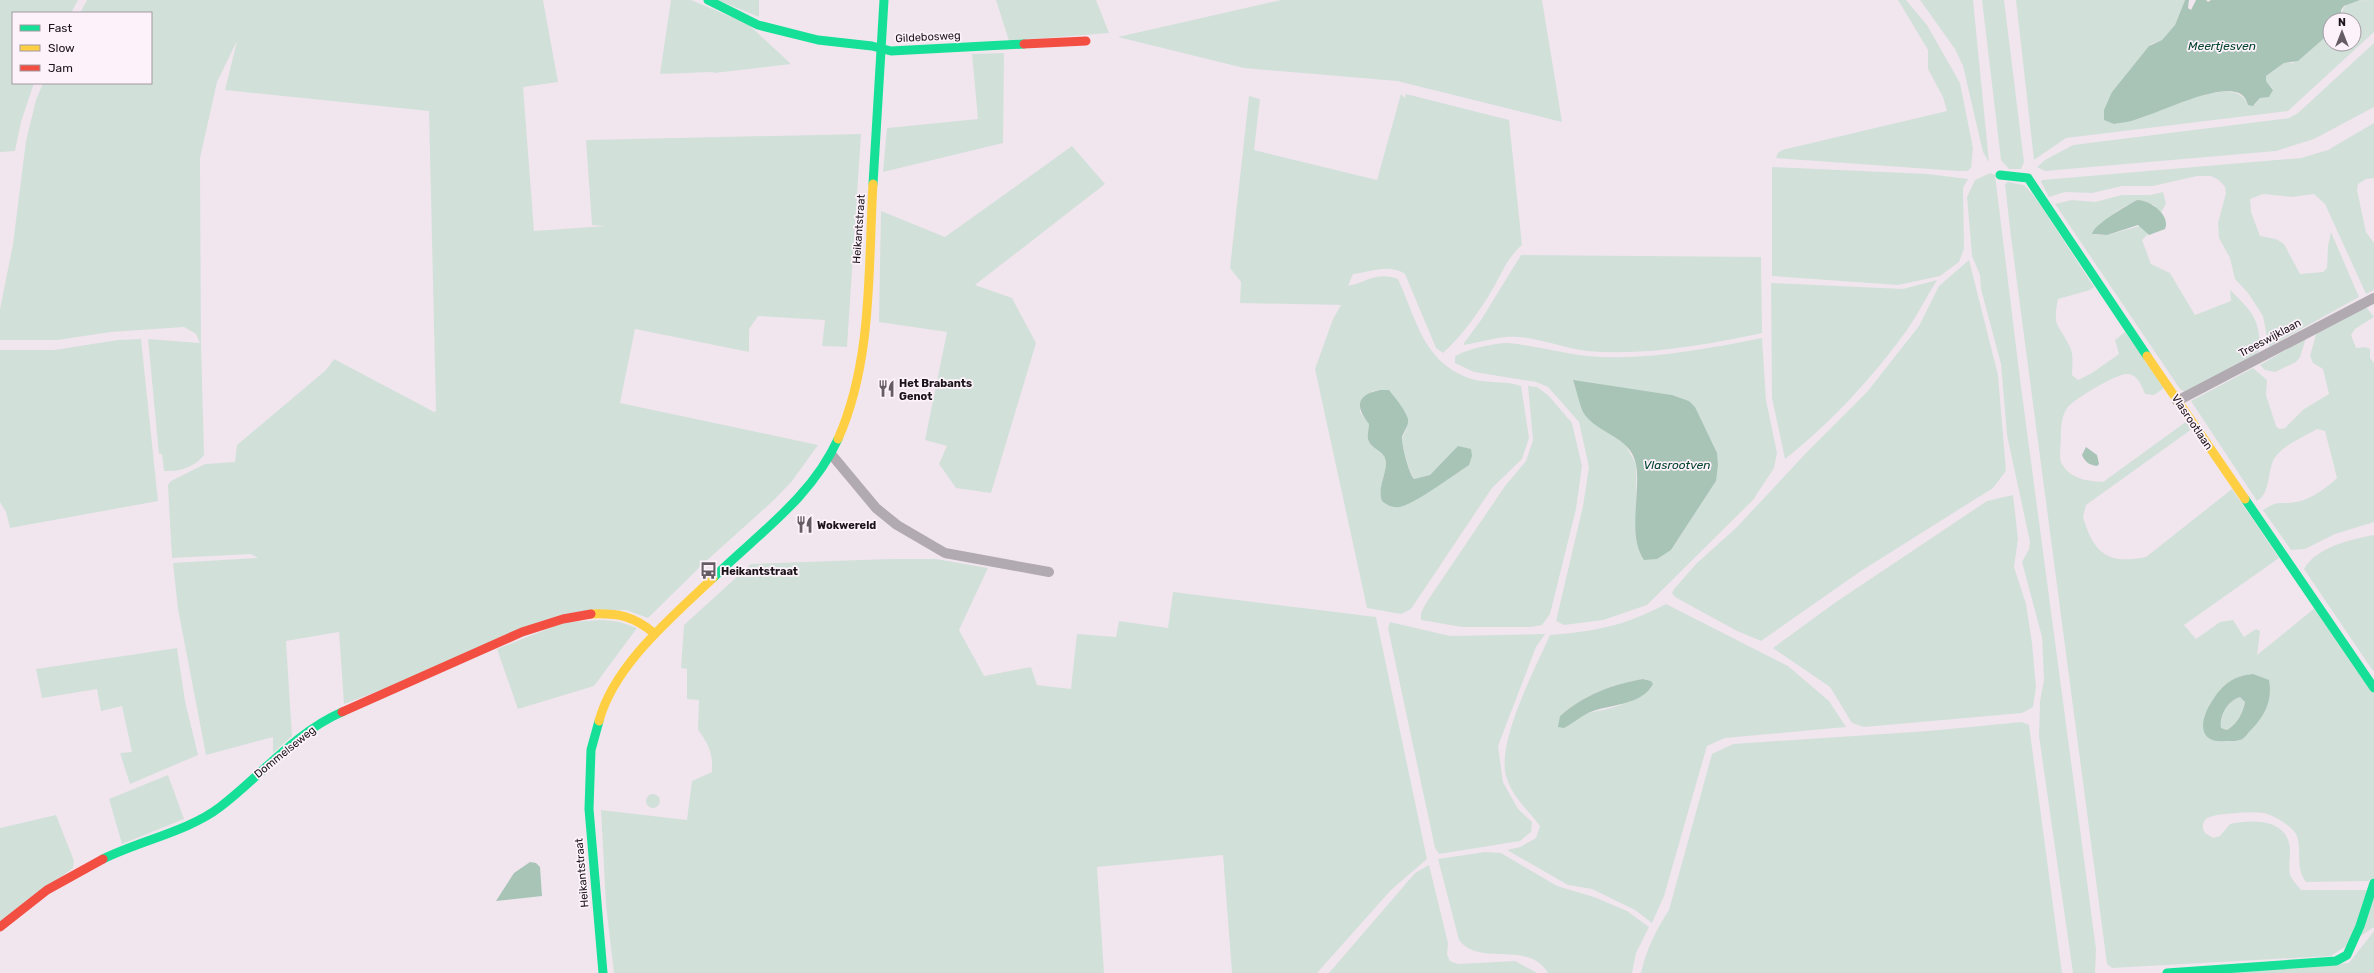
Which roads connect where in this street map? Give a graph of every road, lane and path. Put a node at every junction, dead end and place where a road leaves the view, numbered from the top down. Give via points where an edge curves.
1 (708, 0) edge
2 (884, 0) edge
3 (1086, 41) dead end
4 (882, 50) junction
5 (2000, 175) dead end
6 (2374, 298) edge
7 (2177, 401) junction
8 (831, 454) junction
9 (1048, 572) dead end
10 (655, 634) junction
11 (2374, 688) edge
12 (2374, 883) edge
13 (0, 927) edge
14 (603, 973) edge
15 (2167, 973) edge

1 - 4 street, Gildebosweg via 758,25 818,40 872,46
2 - 4 street, Heikantstraat
3 - 4 street, Gildebosweg
4 - 8 street, Heikantstraat via 873,122 861,368 848,416
5 - 7 street, Vlasrootlaan via 2028,178
6 - 7 street, Treeswijklaan
7 - 11 street, Vlasrootlaan
8 - 9 street via 876,508 897,525 945,553
8 - 10 street, Heikantstraat via 791,507 740,551
10 - 13 street, Dommelseweg via 635,619 621,615 578,617 543,624 348,709 326,719 295,741 219,808 196,821 119,851 87,867 47,890
10 - 14 street, Heikantstraat via 621,675 602,709 591,750 589,809
12 - 15 street via 2347,955 2336,961

